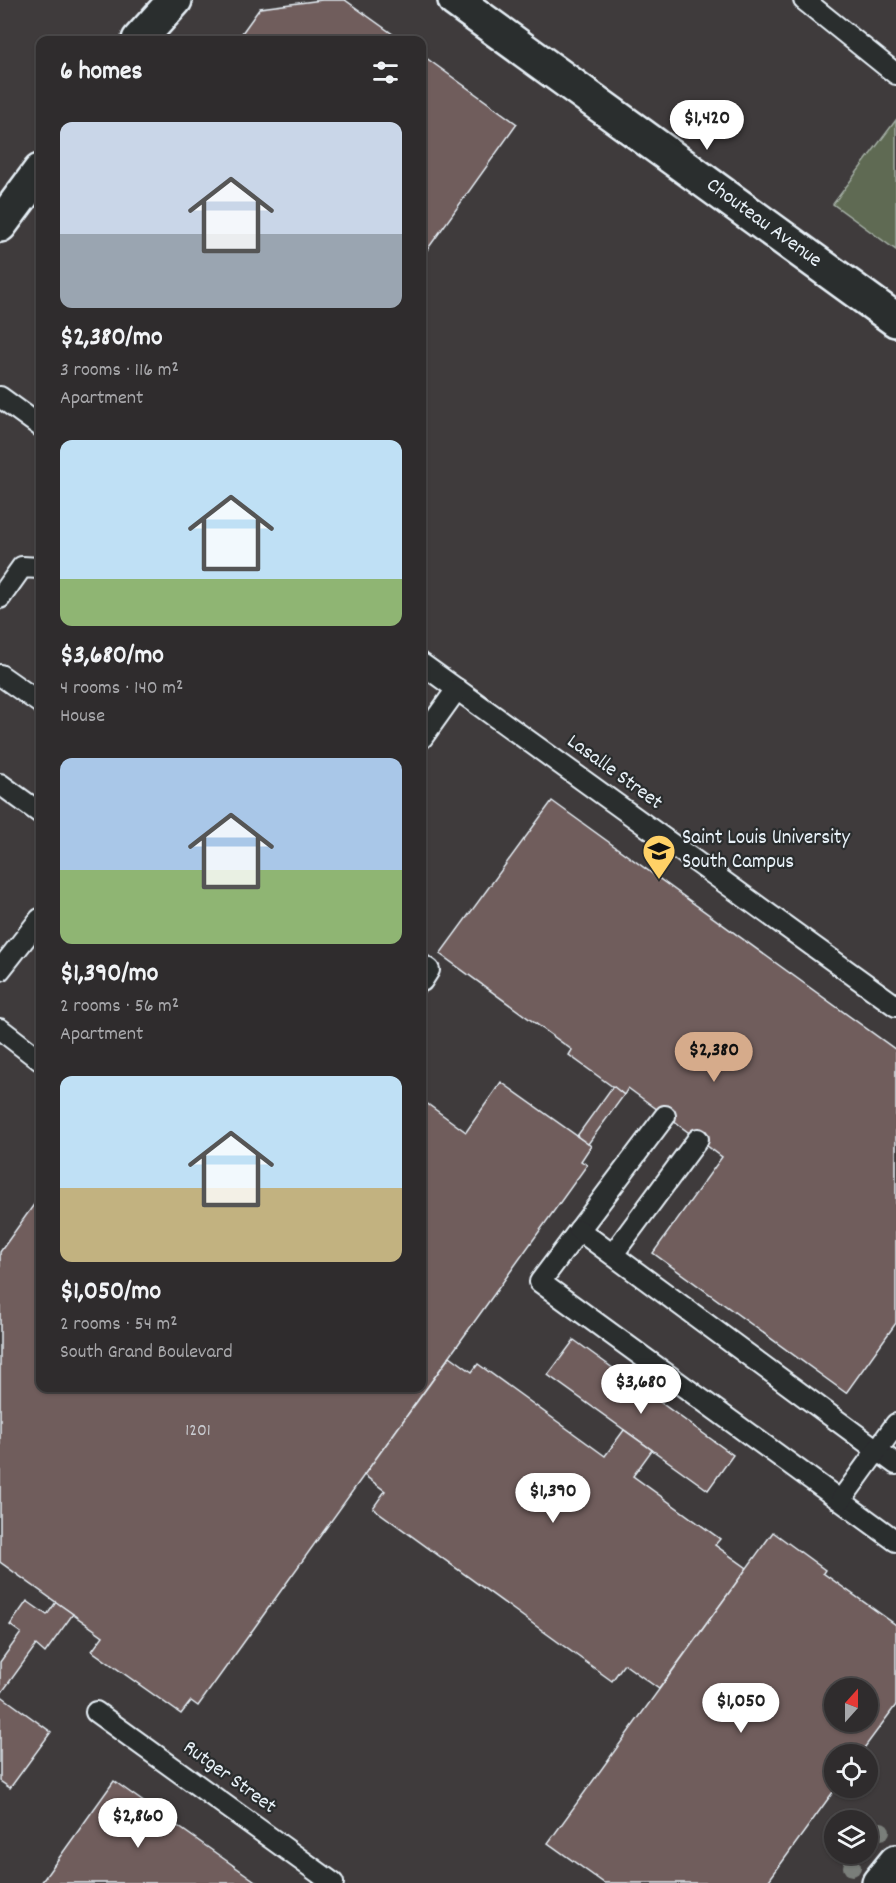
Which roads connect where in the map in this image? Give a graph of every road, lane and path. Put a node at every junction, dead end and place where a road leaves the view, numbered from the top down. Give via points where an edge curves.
1 (175, 0) edge
2 (455, 0) edge
3 (804, 0) edge
4 (143, 36) edge
5 (896, 74) edge
6 (36, 176) edge
7 (0, 225) edge
8 (896, 320) edge
9 (0, 397) edge
10 (36, 423) edge
11 (36, 568) edge
12 (0, 598) edge
13 (426, 667) edge
14 (0, 675) edge
15 (457, 689) junction
16 (36, 700) edge
17 (426, 732) edge
18 (0, 784) edge
19 (36, 810) edge
20 (34, 942) edge
21 (0, 970) edge
22 (896, 1006) edge
23 (0, 1029) edge
24 (36, 1057) edge
25 (665, 1116) dead end
26 (698, 1139) dead end
27 (579, 1230) junction
28 (613, 1254) junction
29 (896, 1424) edge
30 (877, 1450) junction
31 (896, 1464) edge
32 (841, 1500) junction
33 (896, 1541) edge
34 (96, 1712) dead end
35 (896, 1862) edge
36 (333, 1883) edge
37 (879, 1883) edge

1 - 4 main road
2 - 8 main road, Chouteau Avenue
3 - 5 lane
6 - 7 main road
9 - 10 lane
11 - 12 lane via 22,567
13 - 15 lane, Lasalle Street
14 - 16 lane
15 - 17 lane
15 - 22 lane, Lasalle Street
18 - 19 lane
20 - 21 lane
23 - 24 lane
25 - 27 lane
26 - 28 lane
27 - 28 lane
27 - 32 lane via 540,1282
28 - 30 lane
29 - 30 lane
30 - 31 lane
30 - 32 lane
32 - 33 lane
34 - 36 lane, Rutger Street
35 - 37 main road

